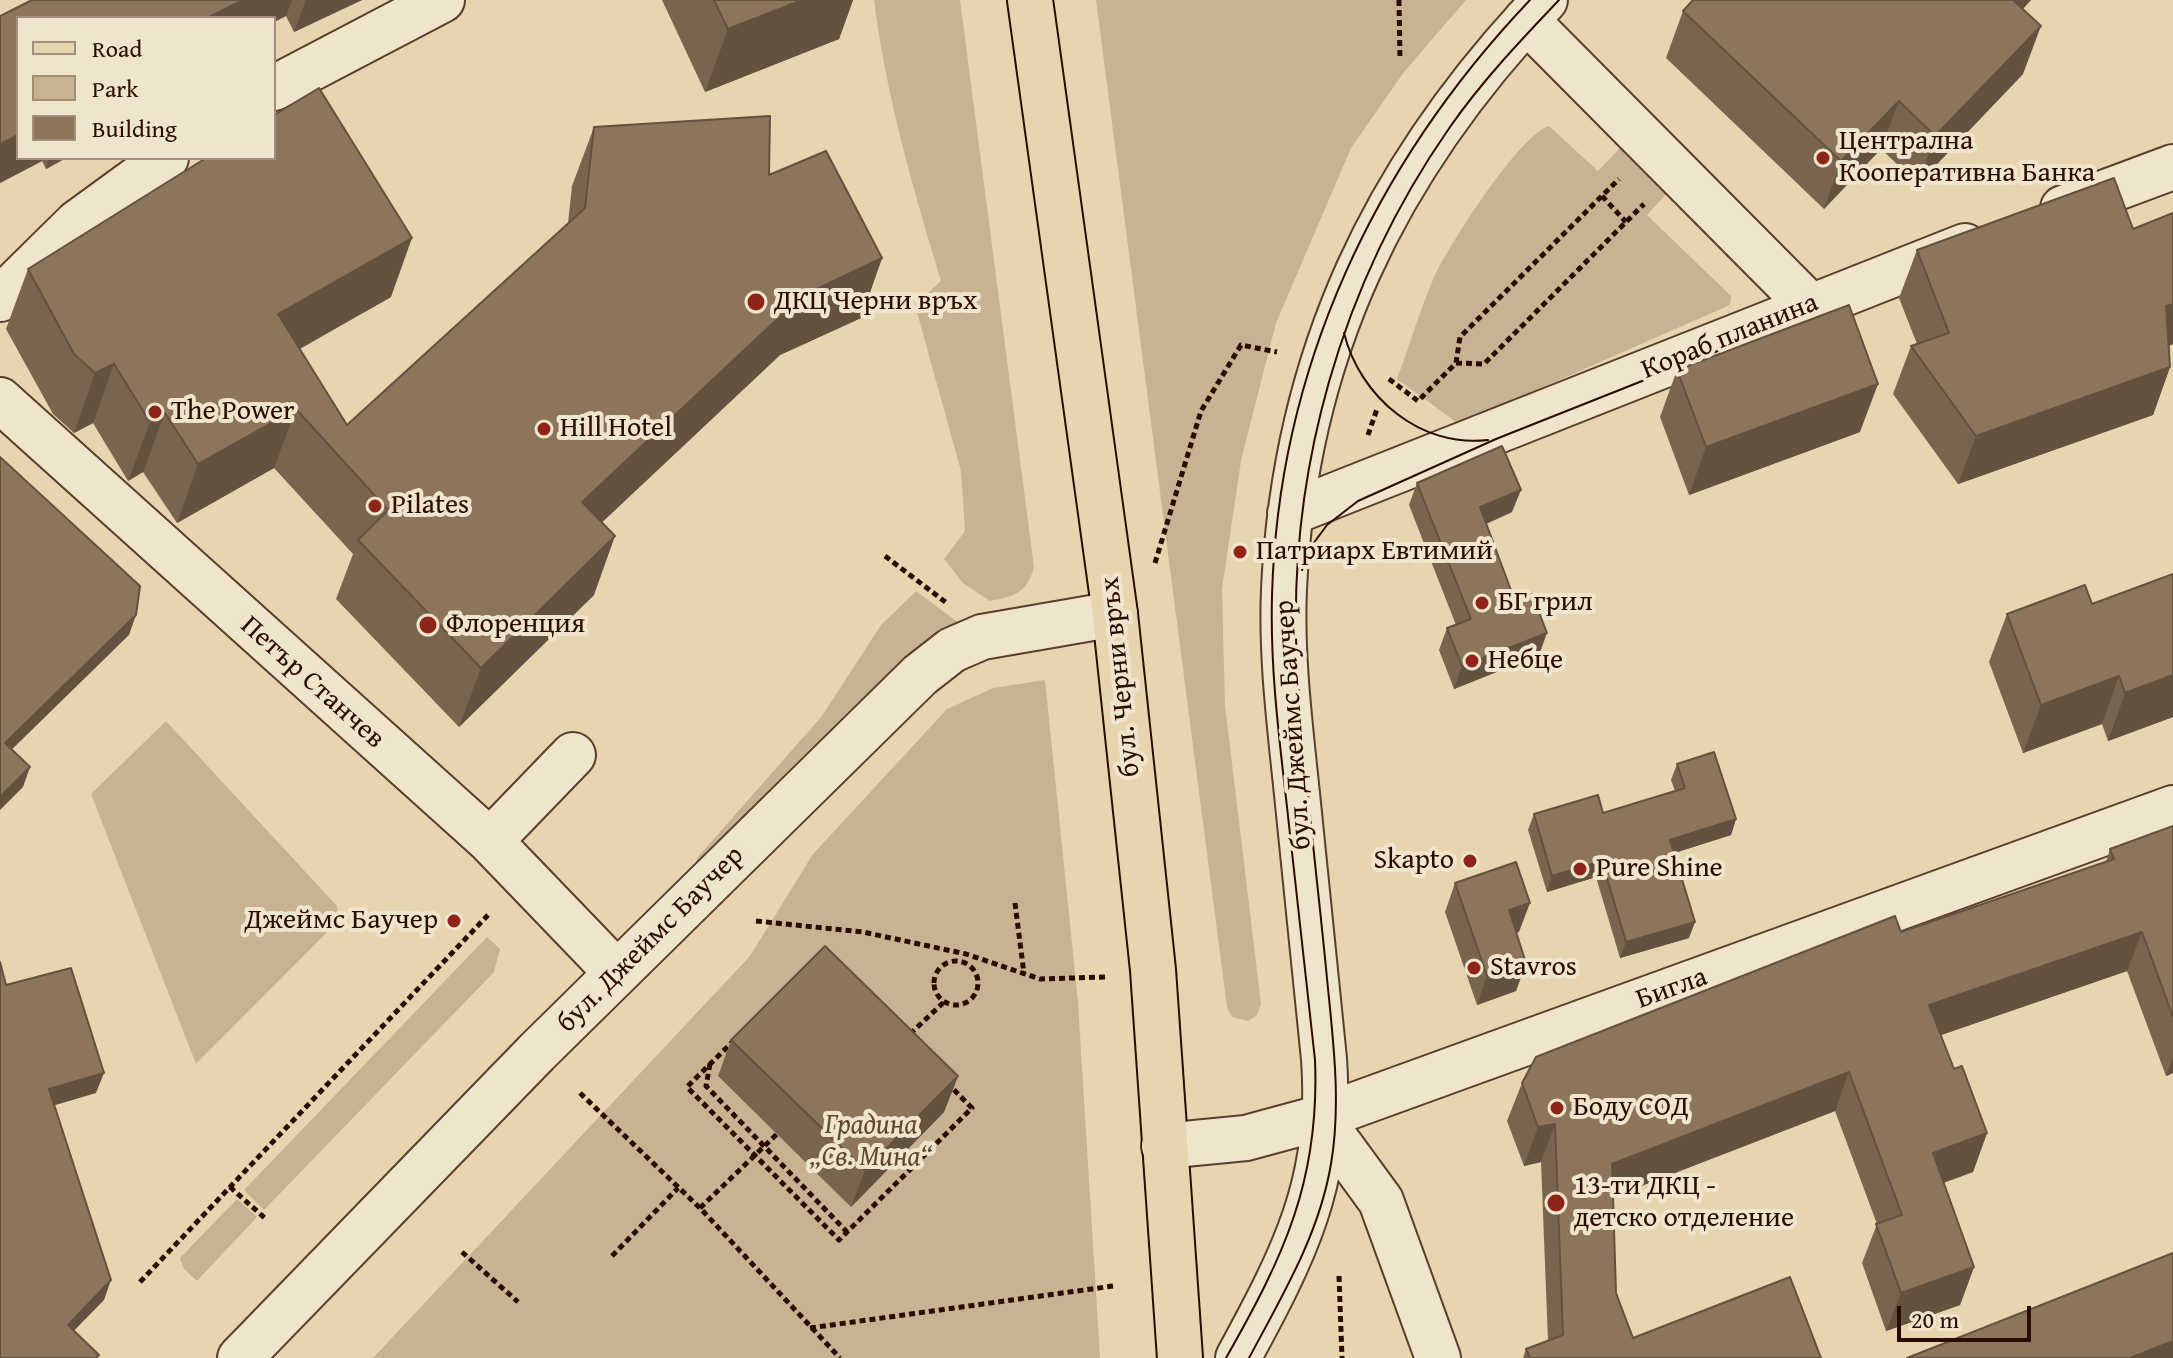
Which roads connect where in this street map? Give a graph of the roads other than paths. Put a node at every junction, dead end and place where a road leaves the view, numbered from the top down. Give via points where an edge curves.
1 (442, 0) edge
2 (1030, 0) edge
3 (1535, 10) edge
4 (276, 87) edge
5 (163, 160) edge
6 (2173, 167) edge
7 (0, 299) edge
8 (1809, 305) junction
9 (0, 400) edge
10 (1290, 513) junction
11 (1115, 614) junction
12 (573, 755) dead end
13 (2173, 808) edge
14 (490, 841) junction
15 (617, 973) junction
16 (1326, 1115) junction
17 (1164, 1146) junction
18 (240, 1358) edge
19 (1180, 1358) edge
20 (1238, 1358) edge
21 (1438, 1358) edge

1 - 4 street
2 - 11 main road, бул. Черни връх
3 - 8 street via 1664,159
3 - 10 street, бул. Джеймс Баучер via 1442,120 1379,224 1319,376
5 - 7 street via 77,223
6 - 8 street, Кораб планина
8 - 10 street, Кораб планина
9 - 14 street, Петър Станчев
10 - 16 street, бул. Джеймс Баучер via 1285,659
11 - 15 street, бул. Джеймс Баучер via 982,637 952,650 920,675
11 - 17 main road, бул. Черни връх via 1153,970
12 - 14 street
13 - 16 street, Бигла
14 - 15 street, Петър Станчев
15 - 18 street, бул. Джеймс Баучер
16 - 17 street, Бигла via 1246,1138
16 - 20 street, бул. Джеймс Баучер via 1305,1222
16 - 21 street via 1335,1138 1381,1201
17 - 19 main road, бул. Черни връх

